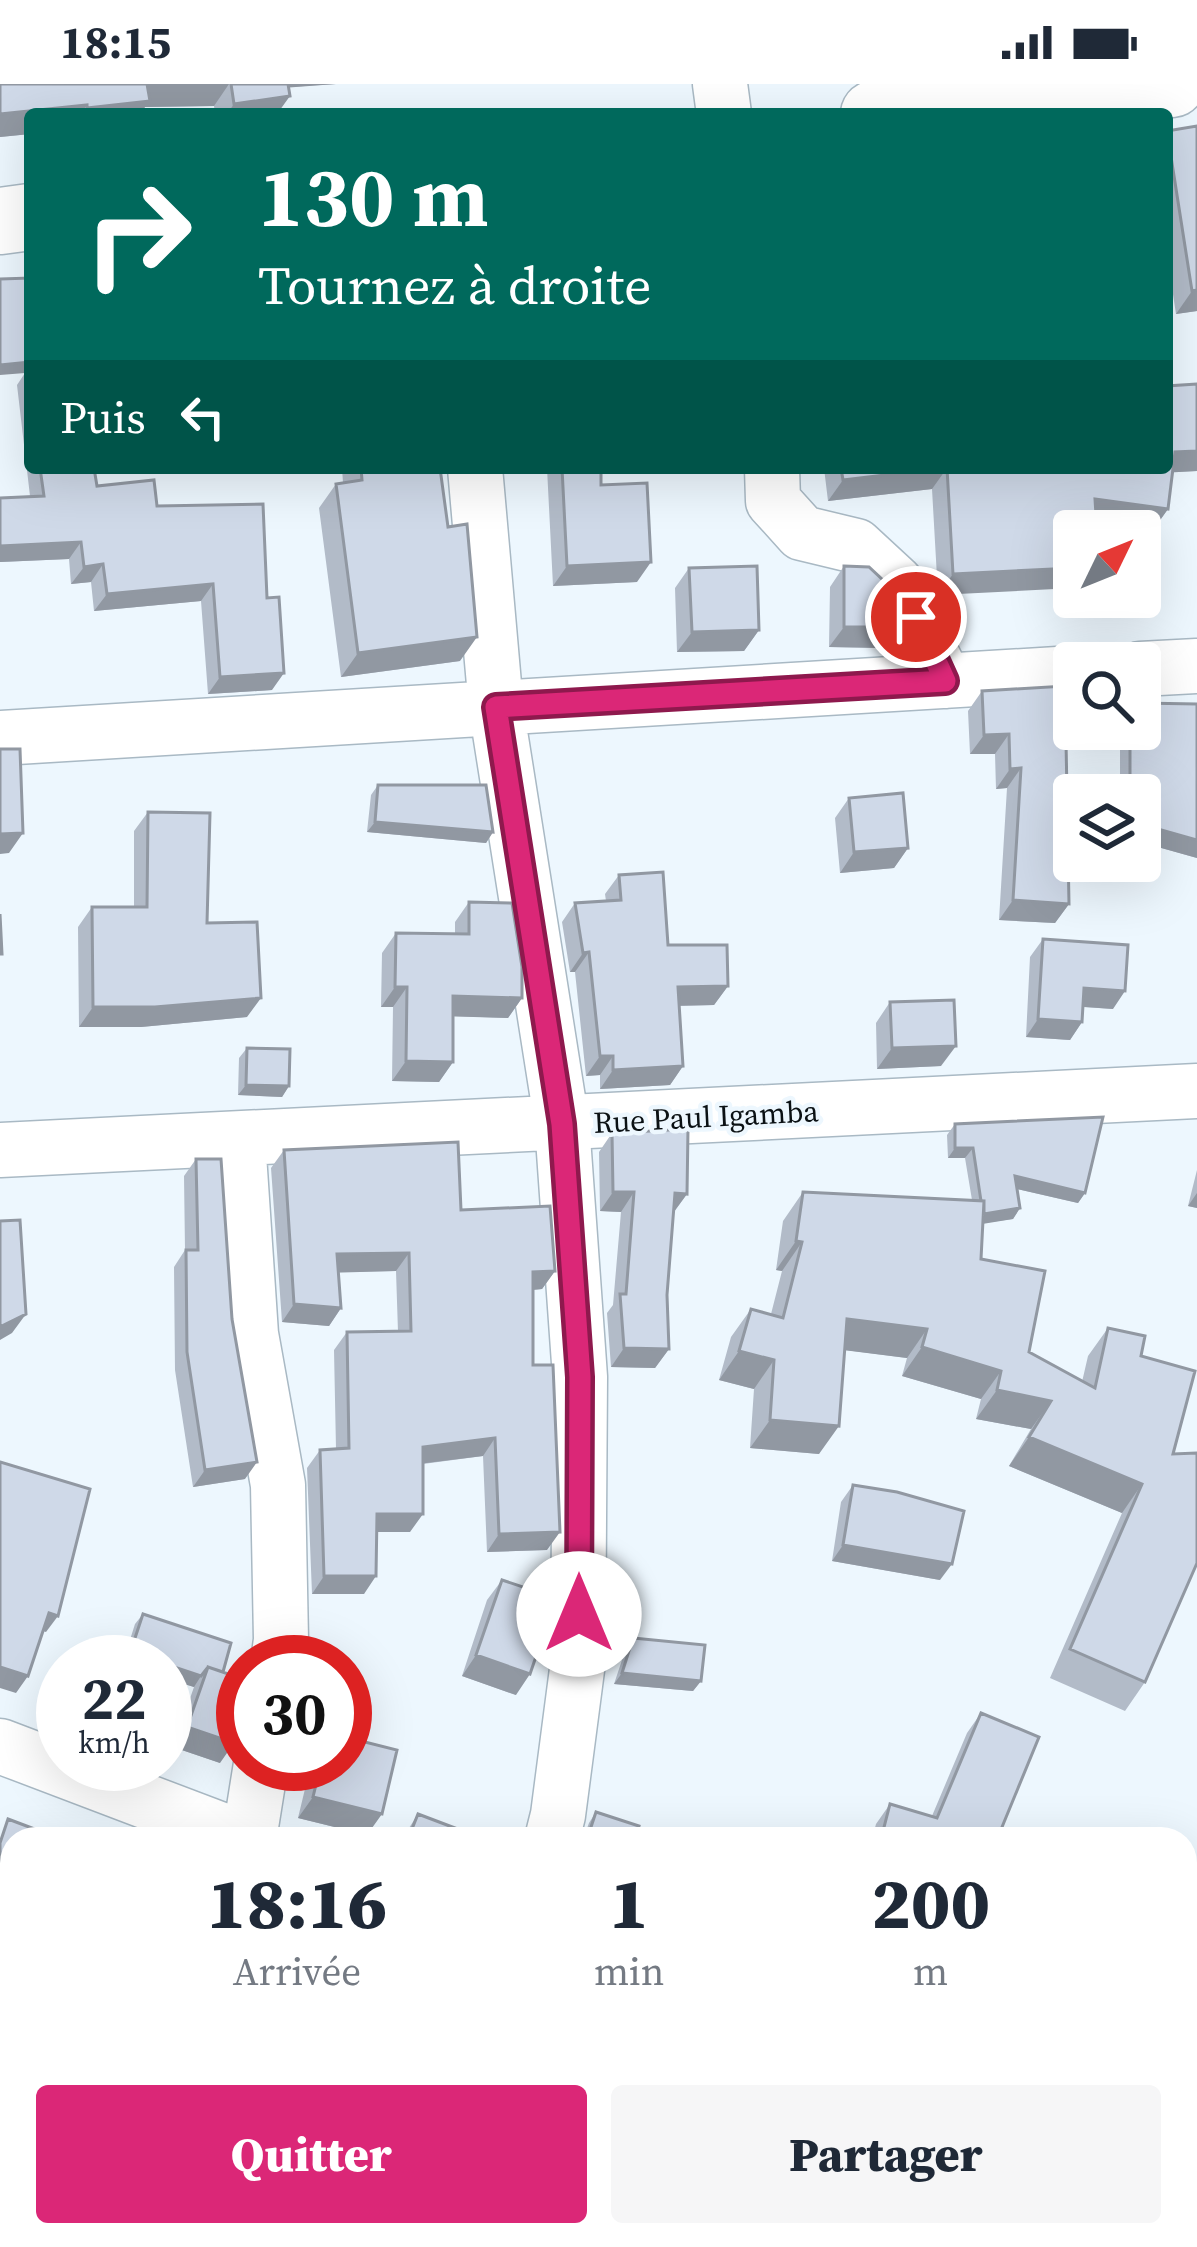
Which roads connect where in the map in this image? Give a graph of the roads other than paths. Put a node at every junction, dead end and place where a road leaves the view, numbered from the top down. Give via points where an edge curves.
1 (1172, 84) edge
2 (934, 108) edge
3 (476, 474) edge
4 (772, 474) edge
5 (1197, 666) edge
6 (1161, 668) edge
7 (1053, 674) edge
8 (945, 681) junction
9 (496, 707) junction
10 (0, 738) edge
11 (1197, 1091) edge
12 (562, 1124) junction
13 (238, 1140) junction
14 (0, 1150) edge
15 (281, 1635) edge
16 (0, 1746) edge
17 (256, 1791) edge
18 (215, 1827) edge
19 (249, 1827) edge
20 (554, 1827) edge

1 - 2 street
3 - 9 street
4 - 8 street via 772,501 802,533 856,546 896,583
5 - 6 street
7 - 8 street
8 - 9 street
9 - 10 street
9 - 12 street
11 - 12 street, Rue Paul Igamba
12 - 13 street, Rue Paul Igamba
12 - 20 street via 580,1377 578,1662
13 - 14 street, Rue Paul Igamba
13 - 15 street via 251,1334 278,1485
16 - 18 street
17 - 19 street

